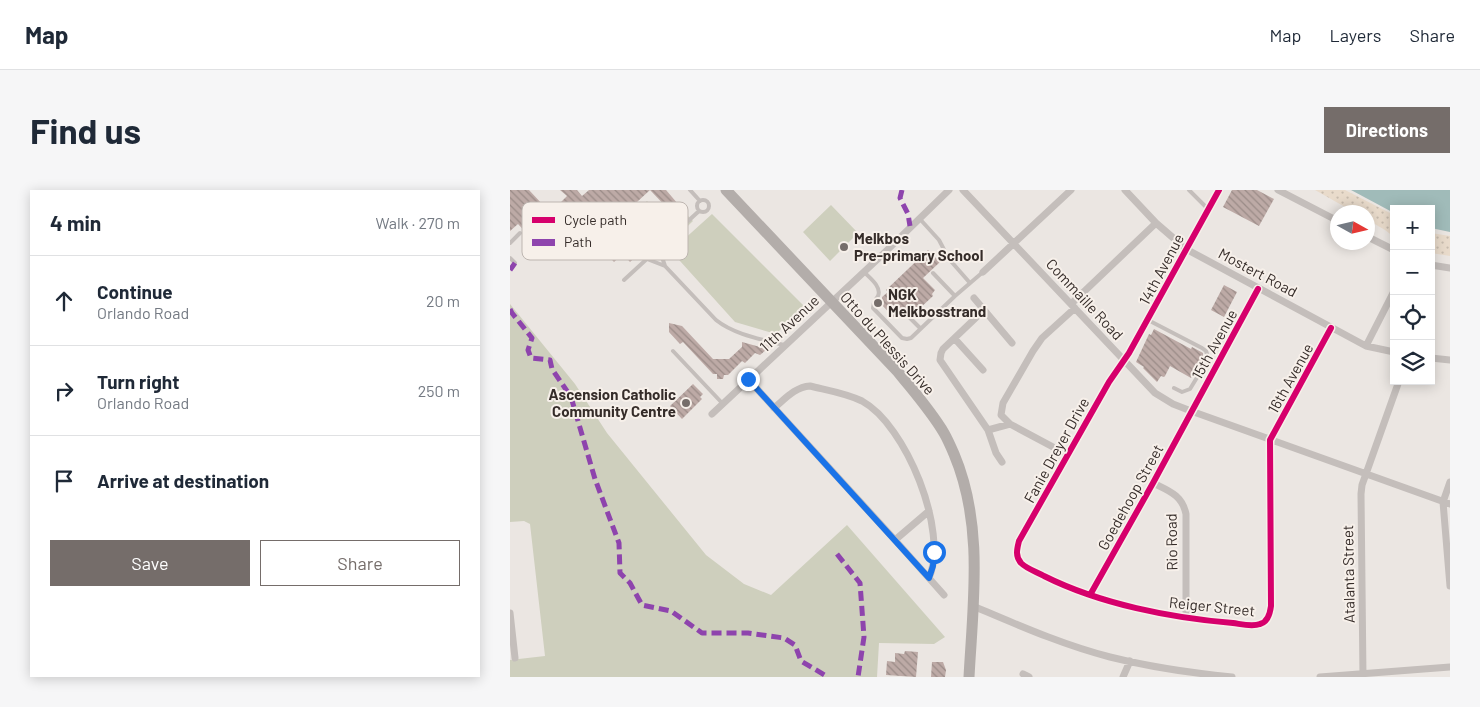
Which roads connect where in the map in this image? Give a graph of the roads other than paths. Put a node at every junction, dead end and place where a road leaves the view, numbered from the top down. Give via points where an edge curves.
1 (690, 190) edge
2 (726, 190) edge
3 (949, 190) edge
4 (963, 190) edge
5 (1071, 190) edge
6 (1125, 190) edge
7 (1189, 190) edge
8 (1219, 190) edge
9 (1278, 190) edge
10 (700, 201) junction
11 (1208, 209) junction
12 (699, 211) junction
13 (1330, 217) edge
14 (919, 218) junction
15 (688, 221) edge
16 (1156, 223) junction
17 (520, 233) dead end
18 (1375, 240) edge
19 (510, 243) edge
20 (1014, 244) junction
21 (1390, 248) edge
22 (1186, 249) junction
23 (510, 258) edge
24 (646, 260) edge
25 (650, 260) edge
26 (663, 260) edge
27 (515, 263) dead end
28 (665, 266) junction
29 (1435, 266) edge
30 (1450, 268) edge
31 (864, 272) junction
32 (933, 272) dead end
33 (983, 272) joint
34 (624, 280) dead end
35 (970, 283) junction
36 (1258, 288) junction
37 (1392, 295) edge
38 (955, 296) junction
39 (974, 298) dead end
40 (832, 302) junction
41 (1073, 306) junction
42 (984, 310) junction
43 (909, 317) dead end
44 (1148, 320) junction
45 (920, 328) junction
46 (1331, 328) junction
47 (955, 338) junction
48 (1012, 343) dead end
49 (785, 346) junction
50 (1366, 346) junction
51 (673, 351) dead end
52 (1390, 351) edge
53 (1435, 358) edge
54 (1123, 360) junction
55 (1450, 360) edge
56 (984, 370) dead end
57 (748, 379) junction
58 (1398, 385) edge
59 (1174, 388) dead end
60 (723, 404) junction
61 (774, 408) junction
62 (1191, 411) junction
63 (712, 414) dead end
64 (1010, 424) junction
65 (988, 430) junction
66 (1270, 440) junction
67 (1068, 455) junction
68 (1002, 462) dead end
69 (1366, 474) junction
70 (1450, 482) edge
71 (1153, 483) junction
72 (1446, 503) edge
73 (929, 511) junction
74 (895, 540) junction
75 (1017, 555) joint
76 (929, 578) junction
77 (1450, 586) edge
78 (944, 595) dead end
79 (1090, 595) junction
80 (973, 606) junction
81 (510, 613) edge
82 (1186, 616) junction
83 (515, 658) dead end
84 (1130, 661) junction
85 (1450, 667) edge
86 (1363, 676) edge
87 (969, 677) edge
88 (1122, 677) edge
89 (1232, 677) edge
90 (1320, 677) edge

1 - 10 lane
2 - 40 main road, Otto du Plessis Drive
3 - 14 street, 11th Avenue
4 - 20 street, Commaille Road
5 - 20 street
6 - 16 street, Mostert Road
7 - 11 lane
8 - 11 street, 14th Avenue
9 - 13 street
10 - 12 lane via 697,205
10 - 12 lane via 707,200 710,208 705,212
11 - 22 street, 14th Avenue
12 - 15 lane
14 - 31 street, 11th Avenue
14 - 35 lane
16 - 22 street, Mostert Road
16 - 41 street
17 - 19 lane
18 - 21 street
20 - 33 street
20 - 41 street, Commaille Road
22 - 36 street, Mostert Road
22 - 44 street, 14th Avenue
23 - 27 lane
24 - 34 lane
25 - 28 lane
26 - 28 lane
28 - 49 lane via 724,326
29 - 30 street
31 - 40 street, 11th Avenue
31 - 45 lane via 878,290 873,304 876,311 904,339 910,338
32 - 38 lane
33 - 35 lane
35 - 38 lane
36 - 46 street, Mostert Road
36 - 62 street, 15th Avenue
37 - 50 street
38 - 45 lane
39 - 42 street
40 - 49 street, 11th Avenue
40 - 80 main road, Otto du Plessis Drive via 898,372 945,434 961,470 972,515 975,557
41 - 54 street, Commaille Road
41 - 64 street via 1042,338 1003,403 1001,415
42 - 47 street
42 - 48 street
43 - 45 lane
44 - 54 street, 14th Avenue
44 - 59 lane via 1202,348 1207,354 1207,360 1190,389 1182,392
46 - 50 street, Mostert Road
46 - 66 street, 16th Avenue
47 - 56 street
47 - 65 street via 943,349 940,360
49 - 57 street, 11th Avenue
50 - 52 street, Mostert Road
51 - 60 lane
53 - 55 street
54 - 62 street, Commaille Road via 1155,393
54 - 67 street, Fanie Dreyer Drive
57 - 60 street, 11th Avenue
57 - 61 street
58 - 69 street, Atalanta Street
60 - 63 street, 11th Avenue
61 - 73 street via 795,390 810,386 862,401 879,414 908,453
61 - 74 street
62 - 66 street, Commaille Road
62 - 71 street, Goedehoop Street
64 - 65 street
64 - 67 street
65 - 68 street
66 - 69 street, Commaille Road
66 - 82 street, Reiger Street via 1270,614 1258,625
67 - 75 street, Fanie Dreyer Drive via 1019,541
69 - 72 street, Commaille Road
69 - 86 street, Atalanta Street via 1360,502
70 - 72 street
71 - 79 street, Goedehoop Street
71 - 82 street, Rio Road via 1173,494 1184,505
72 - 77 street
73 - 74 street
73 - 76 street via 934,537 933,566
74 - 76 street
75 - 79 street, Reiger Street via 1026,567
76 - 78 street
79 - 82 street, Reiger Street
80 - 84 street via 1044,636
80 - 87 main road, Otto du Plessis Drive
81 - 83 street
84 - 88 street
84 - 89 street
85 - 86 street
86 - 90 street

